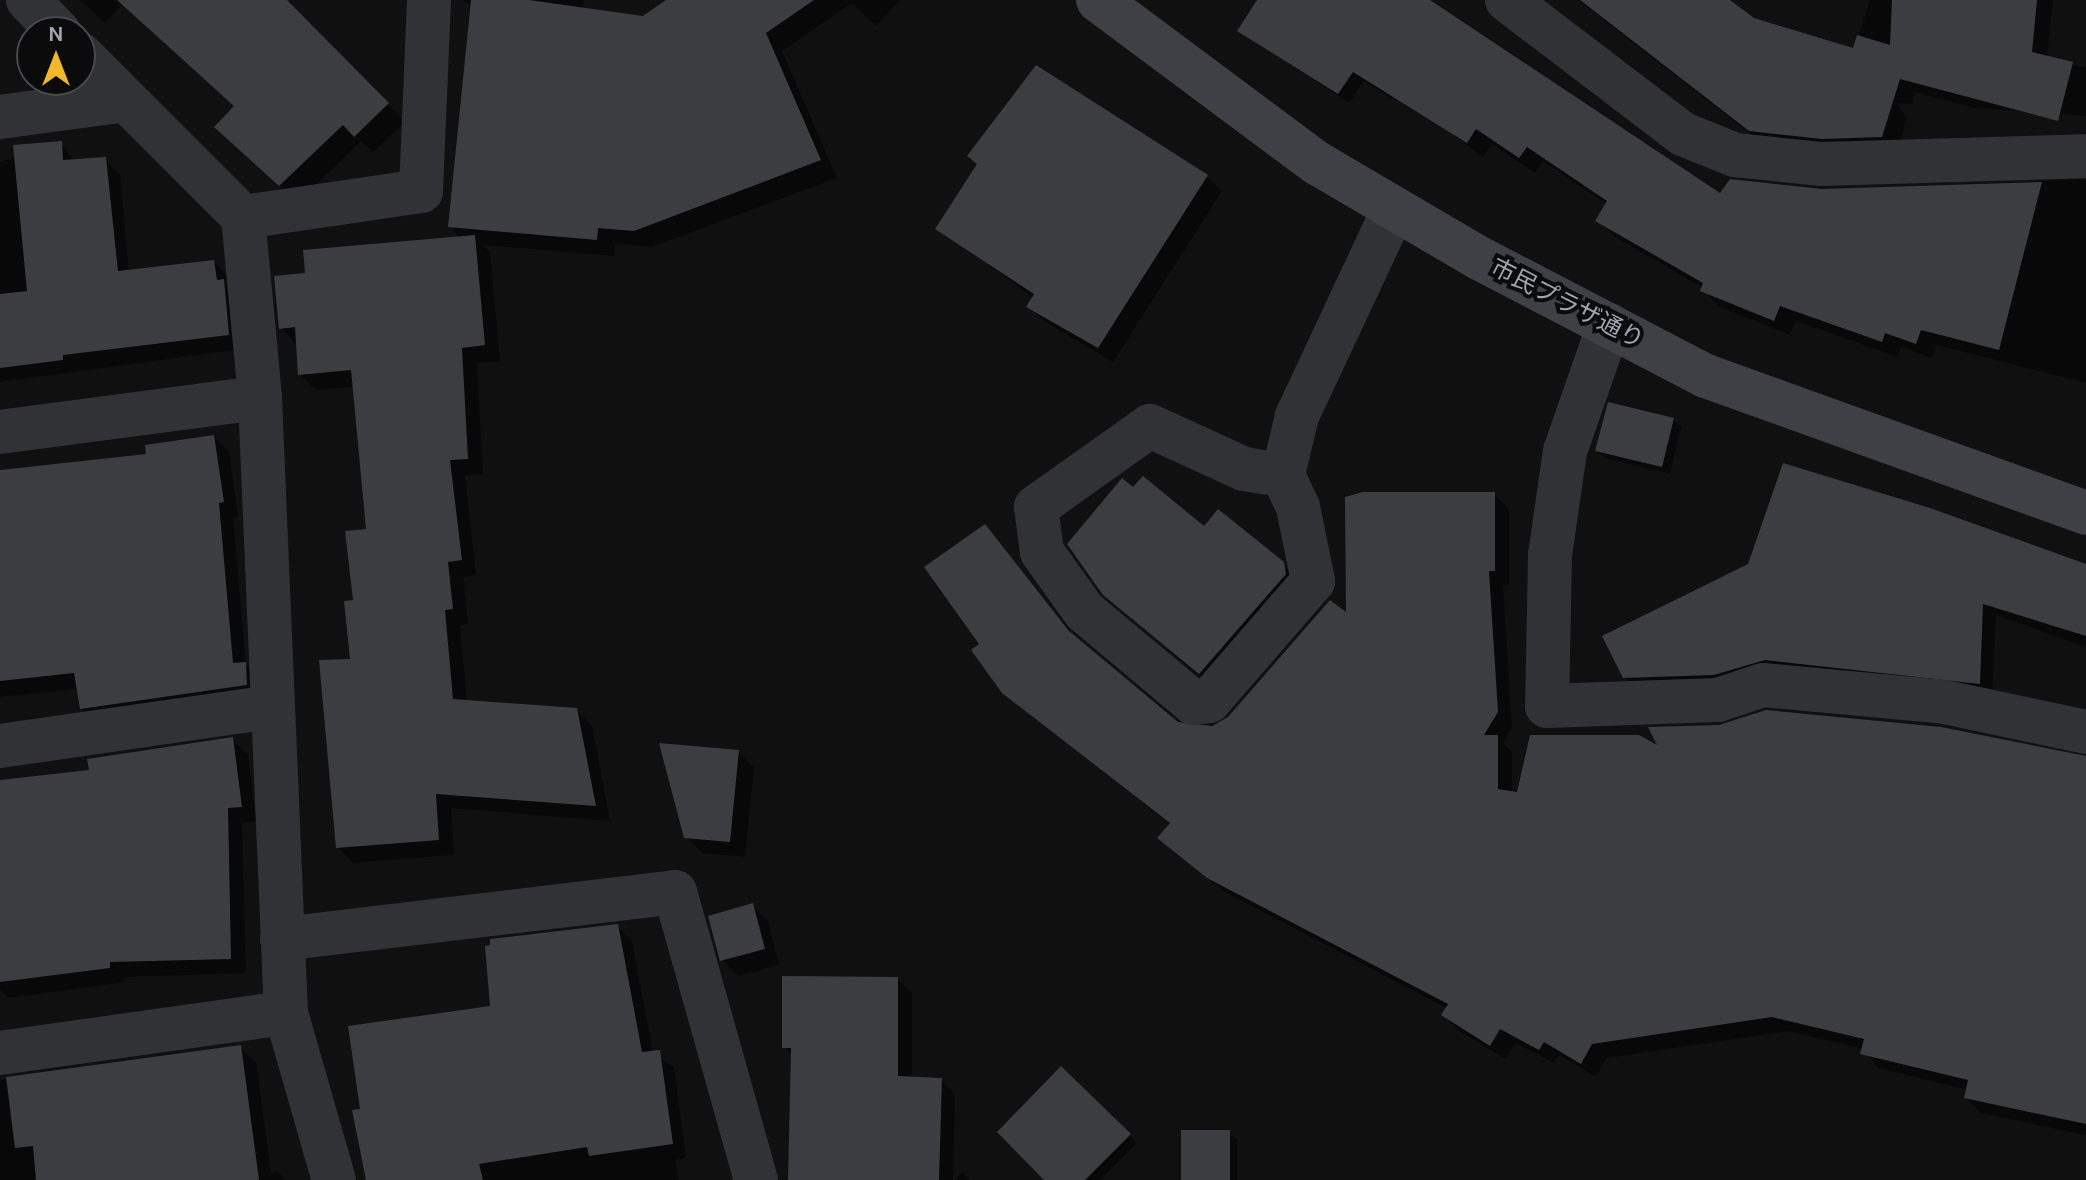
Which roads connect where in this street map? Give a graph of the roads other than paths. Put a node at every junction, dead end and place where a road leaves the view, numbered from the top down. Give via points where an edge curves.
1 (28, 0) edge
2 (429, 0) edge
3 (1098, 0) edge
4 (1507, 0) edge
5 (44, 16) edge
6 (96, 70) edge
7 (125, 100) junction
8 (0, 117) edge
9 (2086, 156) edge
10 (1394, 209) junction
11 (243, 217) junction
12 (1609, 325) junction
13 (260, 398) junction
14 (0, 432) edge
15 (1283, 475) junction
16 (2086, 513) edge
17 (269, 707) junction
18 (2086, 732) edge
19 (0, 746) edge
20 (282, 939) junction
21 (286, 1013) junction
22 (0, 1053) edge
23 (334, 1180) edge
24 (756, 1180) edge

1 - 5 street
2 - 11 street via 421,191
3 - 10 street, 市民プラザ通り via 1317,163
4 - 9 street via 1683,134 1735,155 1821,164
6 - 7 street
7 - 8 street
7 - 11 street
10 - 12 street, 市民プラザ通り
10 - 15 street via 1297,416
11 - 13 street
12 - 16 street, 市民プラザ通り via 1706,376
12 - 18 street via 1565,451 1550,555 1547,706 1718,700 1763,685 1945,702
13 - 14 street
13 - 17 street
15 - 15 street via 1244,469 1150,426 1036,507 1042,552 1085,612 1194,703 1209,701 1313,581 1298,507
17 - 19 street
17 - 20 street
20 - 21 street
20 - 24 street via 675,892
21 - 22 street
21 - 23 street

